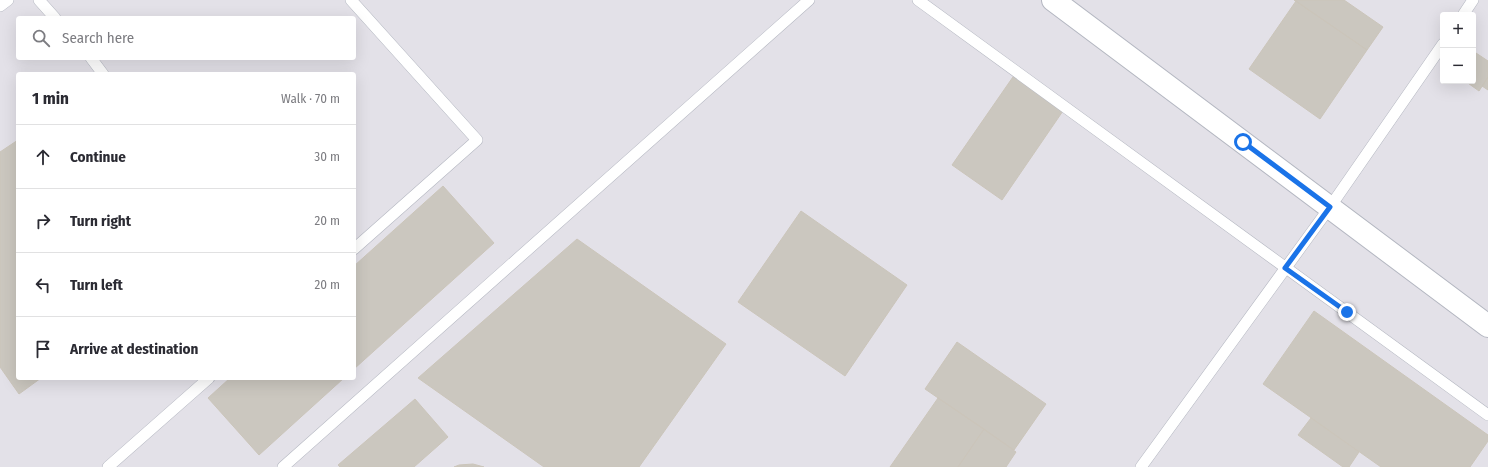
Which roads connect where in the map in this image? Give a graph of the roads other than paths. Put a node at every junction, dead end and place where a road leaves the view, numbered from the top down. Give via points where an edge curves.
1 (8, 0) edge
2 (39, 0) edge
3 (351, 0) edge
4 (809, 0) edge
5 (918, 0) edge
6 (1053, 0) edge
7 (1473, 0) edge
8 (0, 6) edge
9 (1465, 12) edge
10 (53, 16) edge
11 (1440, 48) edge
12 (92, 60) edge
13 (102, 72) edge
14 (1330, 207) junction
15 (356, 247) edge
16 (1285, 268) junction
17 (1488, 326) edge
18 (207, 380) edge
19 (1488, 415) edge
20 (108, 467) edge
21 (283, 467) edge
22 (1140, 467) edge

1 - 8 lane
2 - 10 lane
3 - 15 lane via 477,140
4 - 21 lane
5 - 16 lane
6 - 14 street
7 - 9 lane
11 - 14 lane
12 - 13 lane
14 - 16 lane
14 - 17 street
16 - 19 lane
16 - 22 lane
18 - 20 lane

